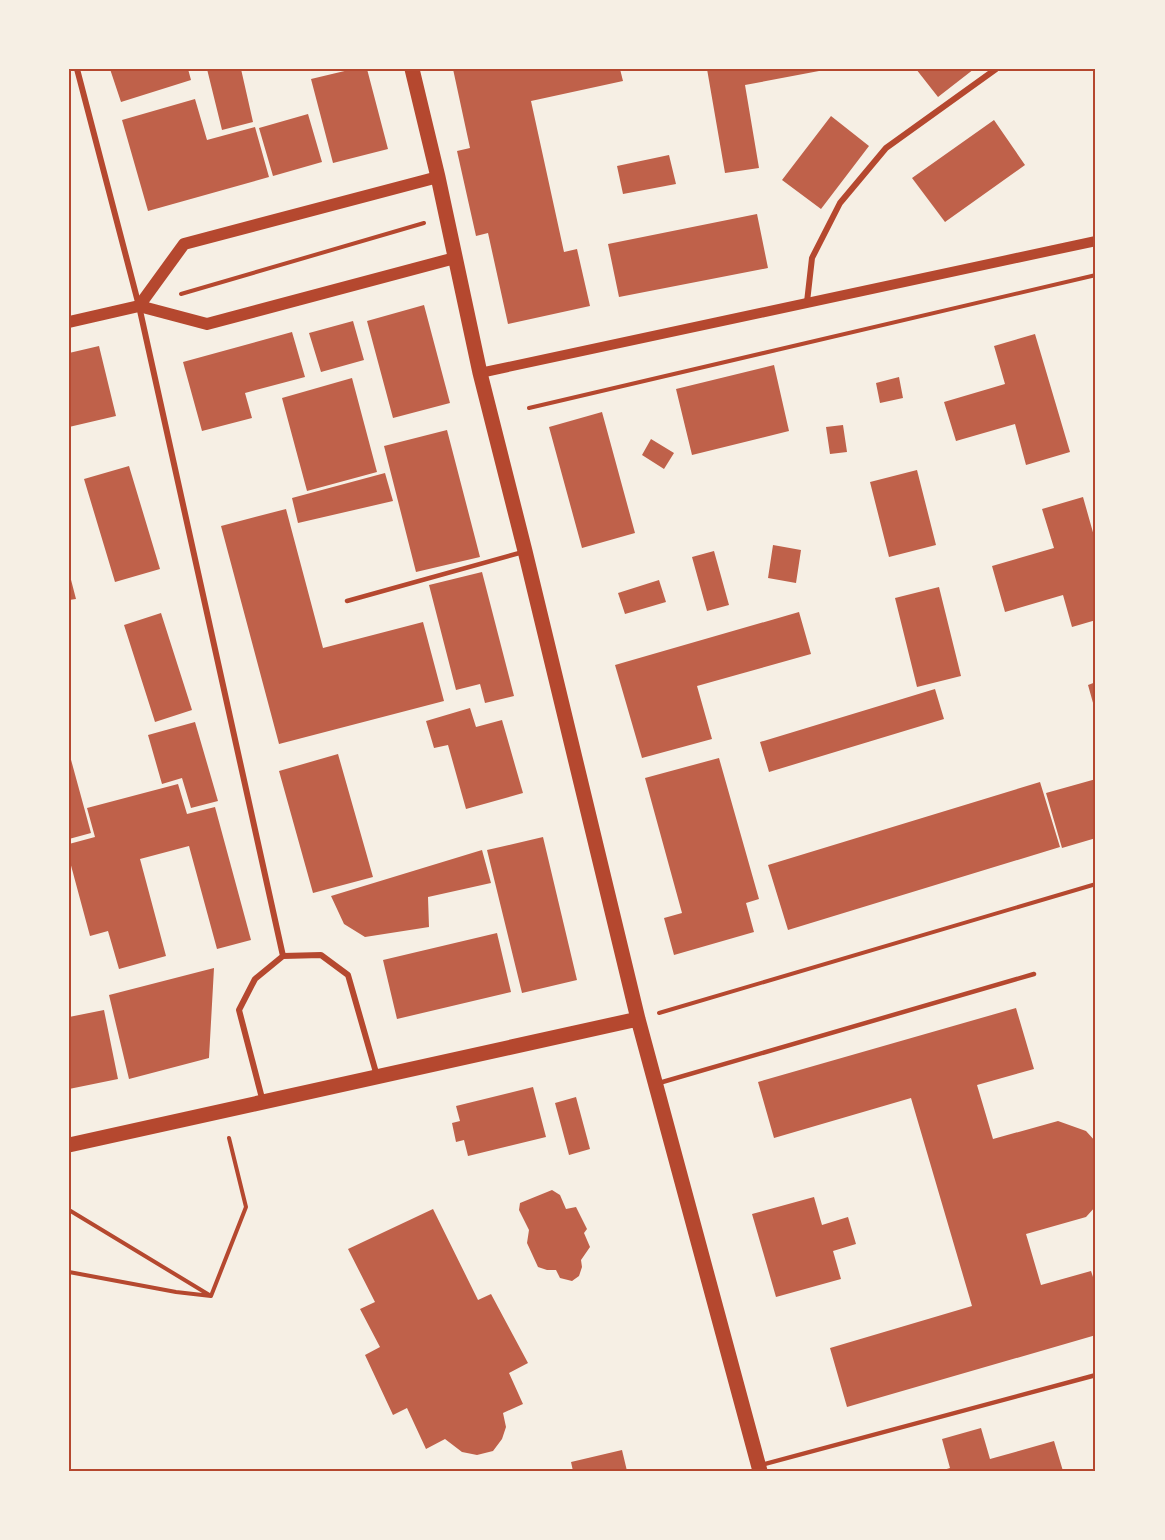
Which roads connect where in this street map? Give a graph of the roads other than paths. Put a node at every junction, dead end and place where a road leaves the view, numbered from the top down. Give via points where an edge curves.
1 (77, 69) edge
2 (412, 69) edge
3 (996, 69) edge
4 (438, 177) junction
5 (1096, 241) edge
6 (455, 258) junction
7 (807, 302) junction
8 (139, 306) junction
9 (69, 322) edge
10 (480, 373) junction
11 (525, 551) junction
12 (347, 601) dead end
13 (283, 956) junction
14 (1034, 974) dead end
15 (638, 1019) junction
16 (377, 1077) junction
17 (656, 1084) junction
18 (263, 1102) junction
19 (69, 1145) edge
20 (1096, 1375) edge
21 (760, 1468) edge

1 - 8 street
2 - 4 main road
3 - 7 street via 886,148 840,203 812,258
4 - 6 main road
4 - 8 main road via 184,244
5 - 7 street
6 - 8 main road via 207,324
6 - 10 main road
7 - 10 street
8 - 9 main road
8 - 13 street
10 - 11 main road
11 - 12 lane
11 - 15 main road
13 - 16 street via 321,955 348,975
13 - 18 street via 255,979 239,1010
14 - 17 lane
15 - 16 main road
15 - 17 main road
16 - 18 main road
17 - 21 main road
18 - 19 main road
20 - 21 lane

